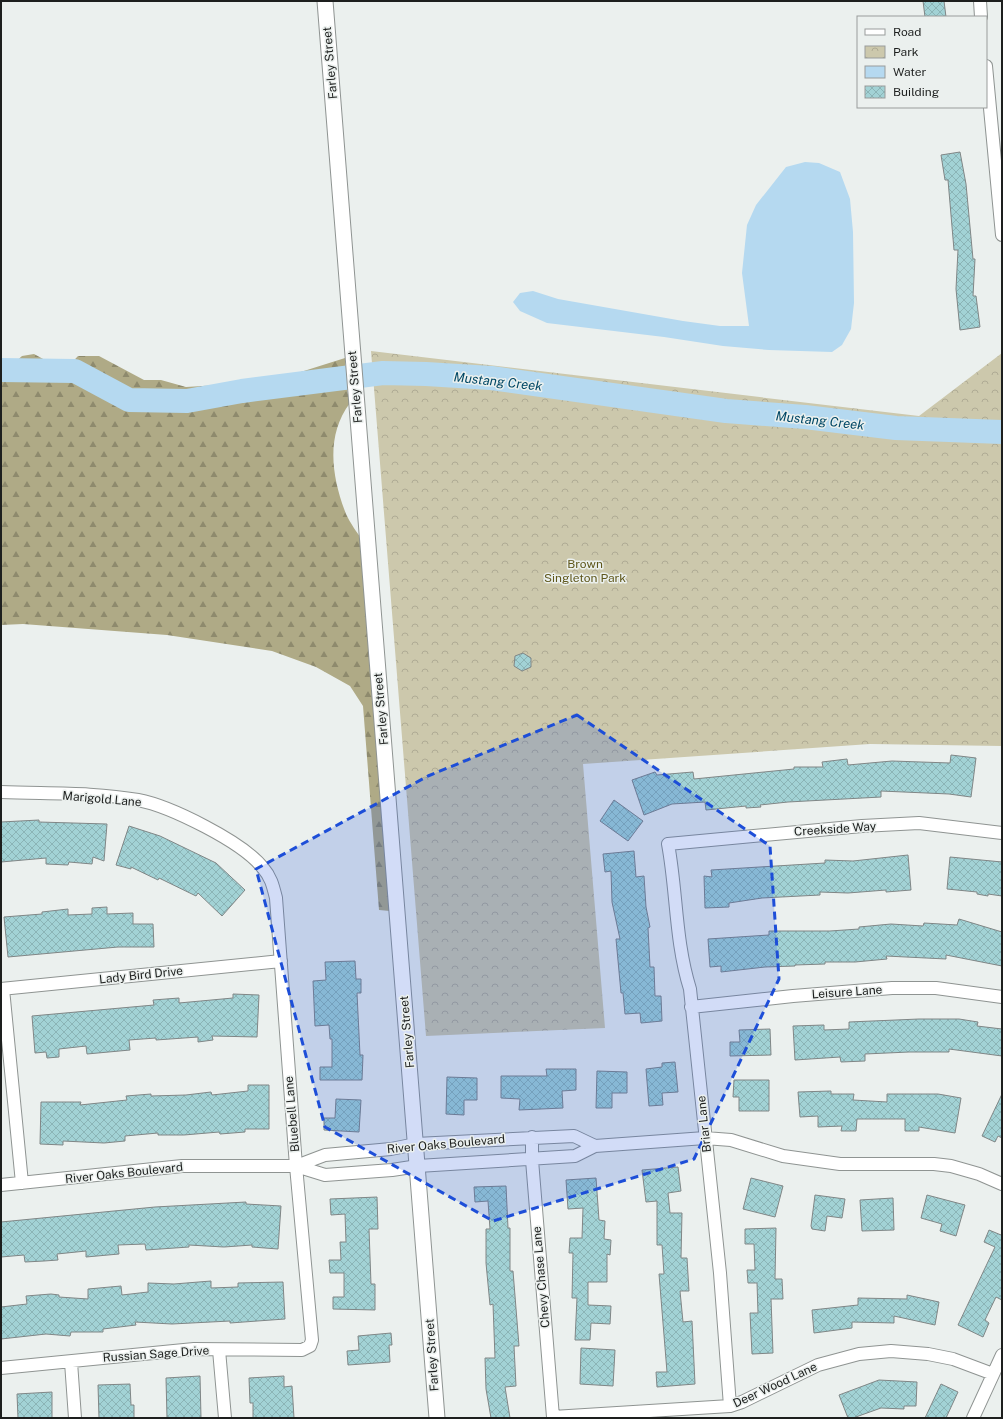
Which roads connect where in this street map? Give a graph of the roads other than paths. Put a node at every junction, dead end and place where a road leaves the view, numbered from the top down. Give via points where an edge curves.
1 (325, 1) edge
2 (980, 1) edge
3 (981, 16) edge
4 (987, 76) edge
5 (1000, 203) edge
6 (1002, 235) edge
7 (1, 792) edge
8 (1002, 833) edge
9 (668, 844) joint
10 (272, 882) joint
11 (281, 961) junction
12 (2, 989) edge
13 (1002, 997) edge
14 (691, 1007) junction
15 (532, 1137) junction
16 (705, 1138) junction
17 (416, 1144) junction
18 (595, 1146) junction
19 (532, 1160) junction
20 (296, 1166) junction
21 (418, 1166) junction
22 (22, 1183) junction
23 (1002, 1184) edge
24 (1, 1185) edge
25 (310, 1346) joint
26 (218, 1350) junction
27 (1002, 1355) edge
28 (71, 1362) junction
29 (1, 1368) edge
30 (993, 1374) junction
31 (730, 1406) junction
32 (553, 1417) edge
33 (75, 1418) edge
34 (225, 1418) edge
35 (437, 1418) edge
36 (973, 1418) edge

1 - 17 street, Farley Street
2 - 3 street
4 - 5 street
5 - 6 street
7 - 10 street, Marigold Lane via 117,797 162,807 229,839 263,867
8 - 9 street, Creekside Way via 919,823
9 - 14 street, Briar Lane via 673,870 677,931 682,963 690,989
10 - 11 street, Bluebell Lane via 276,898
11 - 12 street, Lady Bird Drive
11 - 20 street, Bluebell Lane
12 - 22 street
13 - 14 street, Leisure Lane via 936,988 892,988
14 - 16 street, Briar Lane
15 - 17 street, River Oaks Boulevard
15 - 18 street, River Oaks Boulevard via 574,1136
15 - 19 street, Chevy Chase Lane
16 - 18 street, River Oaks Boulevard
16 - 23 street, River Oaks Boulevard via 731,1140 783,1156 840,1164 951,1166
16 - 31 street, Briar Lane via 720,1273
17 - 20 street, River Oaks Boulevard via 325,1156
17 - 21 street, Farley Street
18 - 19 street, River Oaks Boulevard via 575,1156
19 - 21 street, River Oaks Boulevard
19 - 32 street, Chevy Chase Lane
20 - 21 street, River Oaks Boulevard via 325,1175
20 - 22 street, River Oaks Boulevard via 182,1166
20 - 25 street, Bluebell Lane via 312,1333
21 - 35 street, Farley Street
22 - 24 street, River Oaks Boulevard
25 - 26 street, Russian Sage Drive via 302,1350
26 - 28 street, Russian Sage Drive via 194,1349
26 - 34 street
27 - 30 street
28 - 29 street, Russian Sage Drive
28 - 33 street
30 - 31 street, Deer Wood Lane via 953,1359 928,1354 891,1351 859,1354 818,1365
30 - 36 street
31 - 32 street, Deer Wood Lane

